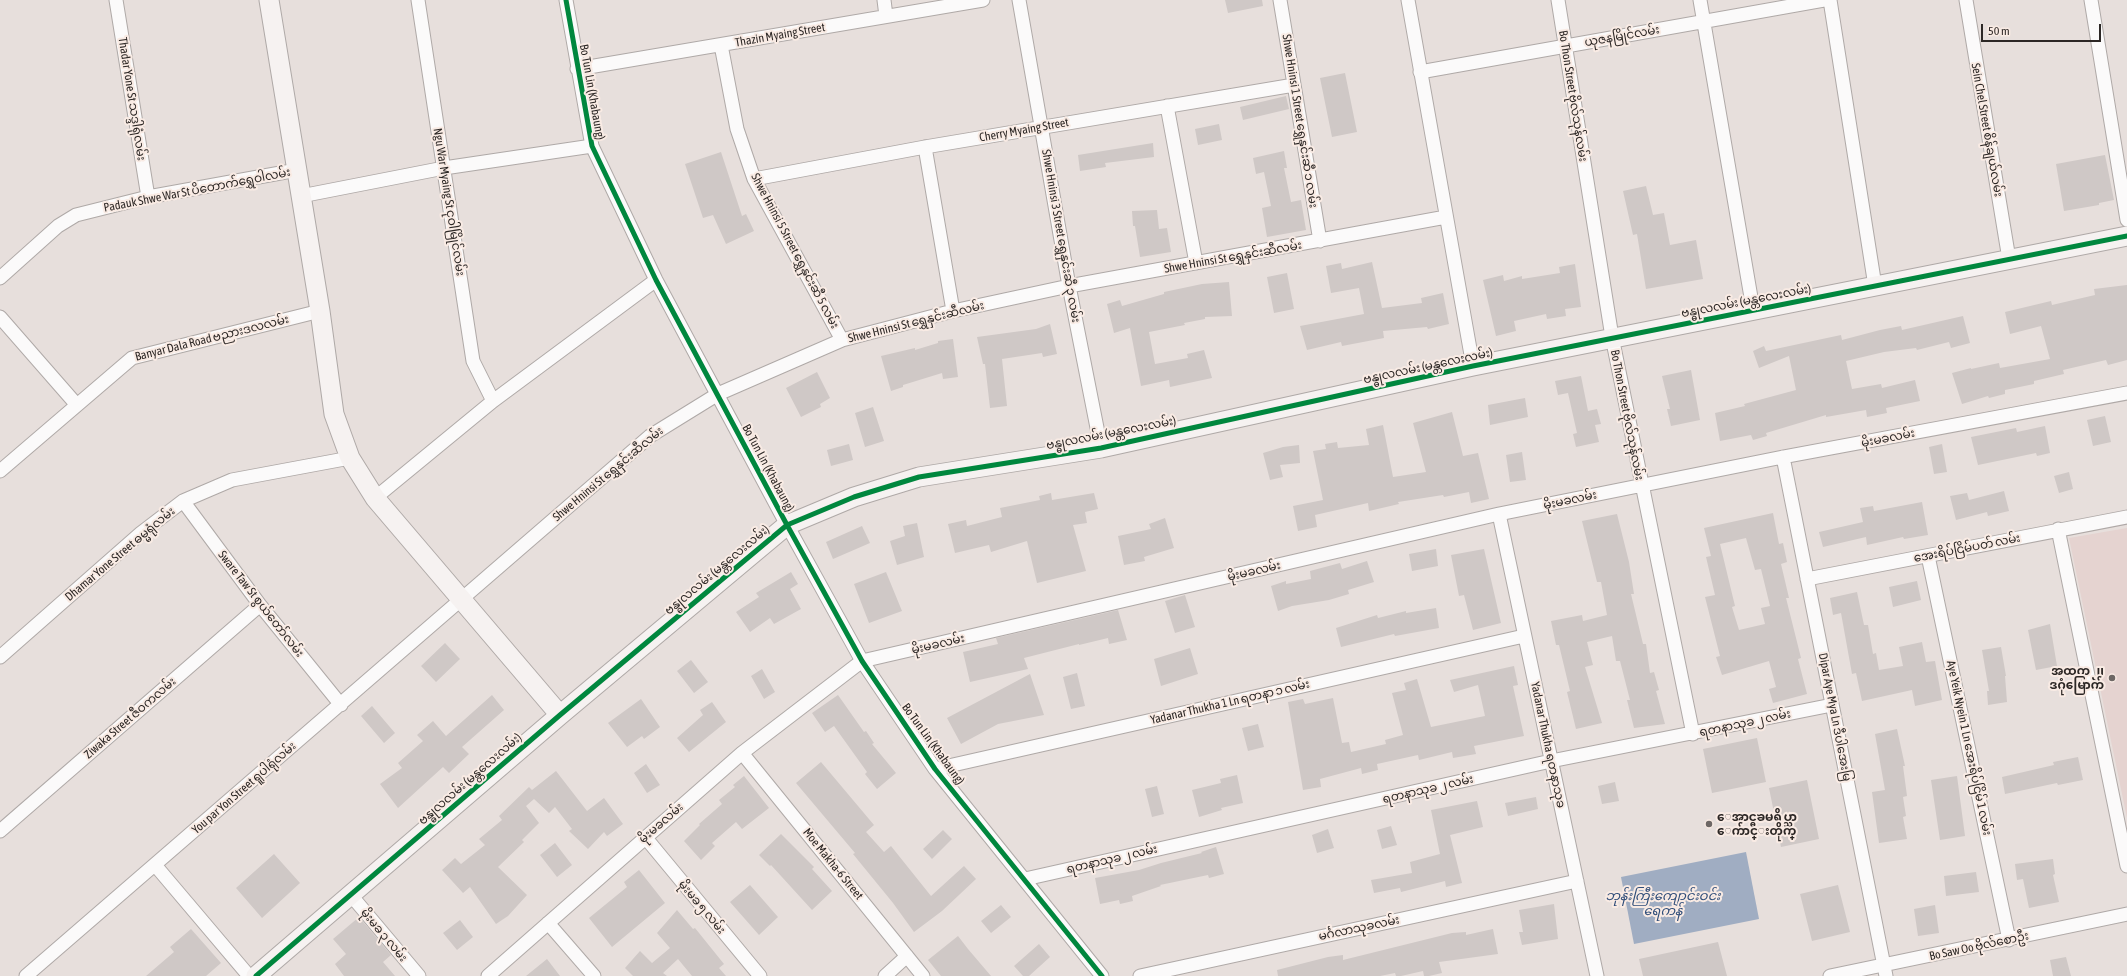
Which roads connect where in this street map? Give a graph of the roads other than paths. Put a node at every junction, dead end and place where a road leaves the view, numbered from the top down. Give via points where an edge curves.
1 (116, 0) edge
2 (269, 0) edge
3 (418, 0) edge
4 (566, 0) edge
5 (884, 0) edge
6 (983, 0) edge
7 (1019, 0) edge
8 (1280, 0) edge
9 (1408, 0) edge
10 (1558, 0) edge
11 (1700, 0) edge
12 (1824, 0) edge
13 (1830, 0) edge
14 (1966, 0) edge
15 (2091, 0) edge
16 (886, 16) junction
17 (1704, 22) junction
18 (721, 46) junction
19 (1565, 46) junction
20 (577, 69) junction
21 (1420, 72) junction
22 (1294, 85) junction
23 (1167, 106) junction
24 (1041, 127) junction
25 (592, 146) junction
26 (925, 147) junction
27 (444, 168) junction
28 (297, 170) junction
29 (754, 179) junction
30 (301, 196) junction
31 (148, 197) junction
32 (1446, 217) junction
33 (2127, 220) edge
34 (2127, 236) edge
35 (1320, 241) junction
36 (2009, 259) junction
37 (1196, 263) junction
38 (0, 278) edge
39 (656, 280) junction
40 (1069, 286) junction
41 (1875, 286) junction
42 (1753, 309) junction
43 (320, 311) junction
44 (953, 311) junction
45 (0, 317) edge
46 (1612, 337) junction
47 (842, 340) junction
48 (1474, 366) junction
49 (2127, 393) edge
50 (718, 394) junction
51 (493, 401) junction
52 (76, 404) junction
53 (1101, 448) junction
54 (1783, 457) junction
55 (350, 458) junction
56 (0, 471) edge
57 (1641, 485) junction
58 (375, 498) junction
59 (184, 502) junction
60 (1499, 514) junction
61 (2127, 517) edge
62 (787, 525) junction
63 (2058, 529) junction
64 (1928, 556) junction
65 (1807, 579) junction
66 (461, 600) junction
67 (260, 605) junction
68 (1524, 636) junction
69 (0, 657) edge
70 (862, 661) junction
71 (341, 705) junction
72 (1832, 705) junction
73 (560, 715) junction
74 (1693, 734) junction
75 (742, 753) junction
76 (1551, 761) junction
77 (936, 769) junction
78 (0, 831) edge
79 (645, 837) junction
80 (155, 865) junction
81 (2127, 866) edge
82 (1025, 879) junction
83 (1577, 881) junction
84 (350, 894) junction
85 (2127, 914) edge
86 (548, 923) junction
87 (2009, 940) junction
88 (907, 956) junction
89 (1884, 971) edge
90 (26, 976) edge
91 (249, 976) edge
92 (256, 976) edge
93 (419, 976) edge
94 (488, 976) edge
95 (594, 976) edge
96 (760, 976) edge
97 (885, 976) edge
98 (923, 976) edge
99 (1102, 976) edge
100 (1140, 976) edge
101 (1597, 976) edge
102 (1830, 976) edge

1 - 31 street, Thadar Yone St သဒ္ဒါရုံလမ်း
2 - 28 street
3 - 27 street, Ngu War Myaing St ငုဝါမြိုင်လမ်း
4 - 20 street, Bo Tun Lin (Khabaung)
5 - 16 street
6 - 16 street, Thazin Myaing Street
7 - 24 street, Shwe Hninsi 3 Street ရွှေနှင်းဆီ ၃ လမ်း
8 - 22 street, Shwe Hninsi 1 Street ရွှေနှင်းဆီ ၁ လမ်း
9 - 21 street
10 - 19 street, Bo Thon Street ဗိုလ်သုန်လမ်း
11 - 17 street
12 - 17 street, ယုဇနမြိုင်လမ်း
13 - 41 street
14 - 36 street, Sein Chel Street စိန်ချယ်လမ်း
15 - 33 street
16 - 18 street, Thazin Myaing Street
17 - 19 street, ယုဇနမြိုင်လမ်း
17 - 42 street
18 - 20 street, Thazin Myaing Street
18 - 29 street, Shwe Hninsi 5 Street ရွှေနှင်းဆီ 5 လမ်း via 737,128
19 - 21 street, ယုဇနမြိုင်လမ်း
19 - 46 street, Bo Thon Street ဗိုလ်သုန်လမ်း
20 - 25 street, Bo Tun Lin (Khabaung)
21 - 32 street
22 - 23 street, Cherry Myaing Street
22 - 35 street, Shwe Hninsi 1 Street ရွှေနှင်းဆီ ၁ လမ်း
23 - 24 street, Cherry Myaing Street
23 - 37 street
24 - 26 street, Cherry Myaing Street
24 - 40 street, Shwe Hninsi 3 Street ရွှေနှင်းဆီ ၃ လမ်း
25 - 27 street
25 - 39 street, Bo Tun Lin (Khabaung)
26 - 29 street, Cherry Myaing Street
26 - 44 street
27 - 30 street
27 - 51 street, Ngu War Myaing St ငုဝါမြိုင်လမ်း via 473,362
28 - 30 street
28 - 31 street, Padauk Shwe War St ပိတောက်ရွှေဝါလမ်း
29 - 47 street, Shwe Hninsi 5 Street ရွှေနှင်းဆီ 5 လမ်း
30 - 43 street
31 - 38 street, Padauk Shwe War St ပိတောက်ရွှေဝါလမ်း via 76,215 58,226
32 - 35 street, Shwe Hninsi St ရွှေနှင်းဆီလမ်း
32 - 48 street
34 - 36 street, ဗန္ဓုလလမ်း (မန္တလေးလမ်း)
35 - 37 street, Shwe Hninsi St ရွှေနှင်းဆီလမ်း
36 - 41 street, ဗန္ဓုလလမ်း (မန္တလေးလမ်း)
37 - 40 street, Shwe Hninsi St ရွှေနှင်းဆီလမ်း
39 - 50 street, Bo Tun Lin (Khabaung)
39 - 51 street
40 - 44 street, Shwe Hninsi St ရွှေနှင်းဆီလမ်း
40 - 53 street, Shwe Hninsi 3 Street ရွှေနှင်းဆီ ၃ လမ်း
41 - 42 street, ဗန္ဓုလလမ်း (မန္တလေးလမ်း)
42 - 46 street, ဗန္ဓုလလမ်း (မန္တလေးလမ်း)
43 - 52 street, Banyar Dala Road ဗညားဒလလမ်း via 132,358
43 - 55 street via 334,414
44 - 47 street, Shwe Hninsi St ရွှေနှင်းဆီလမ်း
45 - 52 street
46 - 48 street, ဗန္ဓုလလမ်း (မန္တလေးလမ်း)
46 - 57 street, Bo Thon Street ဗိုလ်သုန်လမ်း
47 - 50 street, Shwe Hninsi St ရွှေနှင်းဆီလမ်း
48 - 53 street, ဗန္ဓုလလမ်း (မန္တလေးလမ်း)
49 - 54 street, မိုးမခလမ်း
50 - 62 street, Bo Tun Lin (Khabaung)
50 - 66 street, Shwe Hninsi St ရွှေနှင်းဆီလမ်း via 650,436
51 - 58 street
52 - 56 street, Banyar Dala Road ဗညားဒလလမ်း
53 - 62 street, ဗန္ဓုလလမ်း (မန္တလေးလမ်း) via 919,477 854,497
54 - 57 street, မိုးမခလမ်း
54 - 65 street, Dipar Aye Mya Ln ဒီပါအေးမြ
55 - 58 street
55 - 59 street, Dhamar Yone Street ဓမ္မရုံလမ်း via 232,480
57 - 60 street, မိုးမခလမ်း
57 - 74 street, Bo Thon Street ဗိုလ်သုန်လမ်း
58 - 66 street
59 - 67 street, Sware Taw St စွယ်တော်လမ်း
59 - 69 street, Dhamar Yone Street ဓမ္မရုံလမ်း via 141,533
60 - 68 street, Yadanar Thukha ရတနာသုခ
60 - 70 street, မိုးမခလမ်း
61 - 63 street, အေးရိပ်ငြိမ်ပတ် လမ်း
62 - 70 street, Bo Tun Lin (Khabaung)
62 - 73 street, ဗန္ဓုလလမ်း (မန္တလေးလမ်း)
63 - 64 street, အေးရိပ်ငြိမ်ပတ် လမ်း
63 - 81 street
64 - 65 street, အေးရိပ်ငြိမ်ပတ် လမ်း
64 - 87 street, Aye Yeik Nyein 1 Ln အေးရိပ်ငြိမ် 1 လမ်း
65 - 72 street, Dipar Aye Mya Ln ဒီပါအေးမြ
66 - 71 street, You par Yon Street ရူပါရုံလမ်း
66 - 73 street
67 - 71 street, Sware Taw St စွယ်တော်လမ်း
67 - 78 street, Ziwaka Street ဇီဝကလမ်း
68 - 76 street, Yadanar Thukha ရတနာသုခ
68 - 77 street, Yadanar Thukha 1 Ln ရတနာ ၁ လမ်း
70 - 75 street, မိုးမခလမ်း
70 - 77 street, Bo Tun Lin (Khabaung)
71 - 80 street, You par Yon Street ရူပါရုံလမ်း
72 - 74 street, ရတနာသုခ ၂ လမ်း
72 - 89 street, Dipar Aye Mya Ln ဒီပါအေးမြ
73 - 84 street, ဗန္ဓုလလမ်း (မန္တလေးလမ်း)
74 - 76 street, ရတနာသုခ ၂ လမ်း
75 - 79 street, မိုးမခလမ်း
75 - 88 street, Moe Makha-6 Street
76 - 82 street, ရတနာသုခ ၂ လမ်း
76 - 83 street, Yadanar Thukha ရတနာသုခ
77 - 82 street, Bo Tun Lin (Khabaung)
79 - 86 street, မိုးမခလမ်း
79 - 96 street, မိုးမခ ၅ လမ်း
80 - 90 street, You par Yon Street ရူပါရုံလမ်း
80 - 91 street
82 - 99 street, Bo Tun Lin (Khabaung)
83 - 100 street, မင်္ဂလာသုခလမ်း
83 - 101 street, Yadanar Thukha ရတနာသုခ
84 - 92 street, ဗန္ဓုလလမ်း (မန္တလေးလမ်း)
84 - 93 street, မိုးမခ ၃ လမ်း
85 - 87 street, Bo Saw Oo ဗိုလ်စောဦး
86 - 94 street, မိုးမခလမ်း
86 - 95 street
87 - 89 street, Bo Saw Oo ဗိုလ်စောဦး
88 - 97 street
88 - 98 street, Moe Makha-6 Street
89 - 102 street, Bo Saw Oo ဗိုလ်စောဦး

